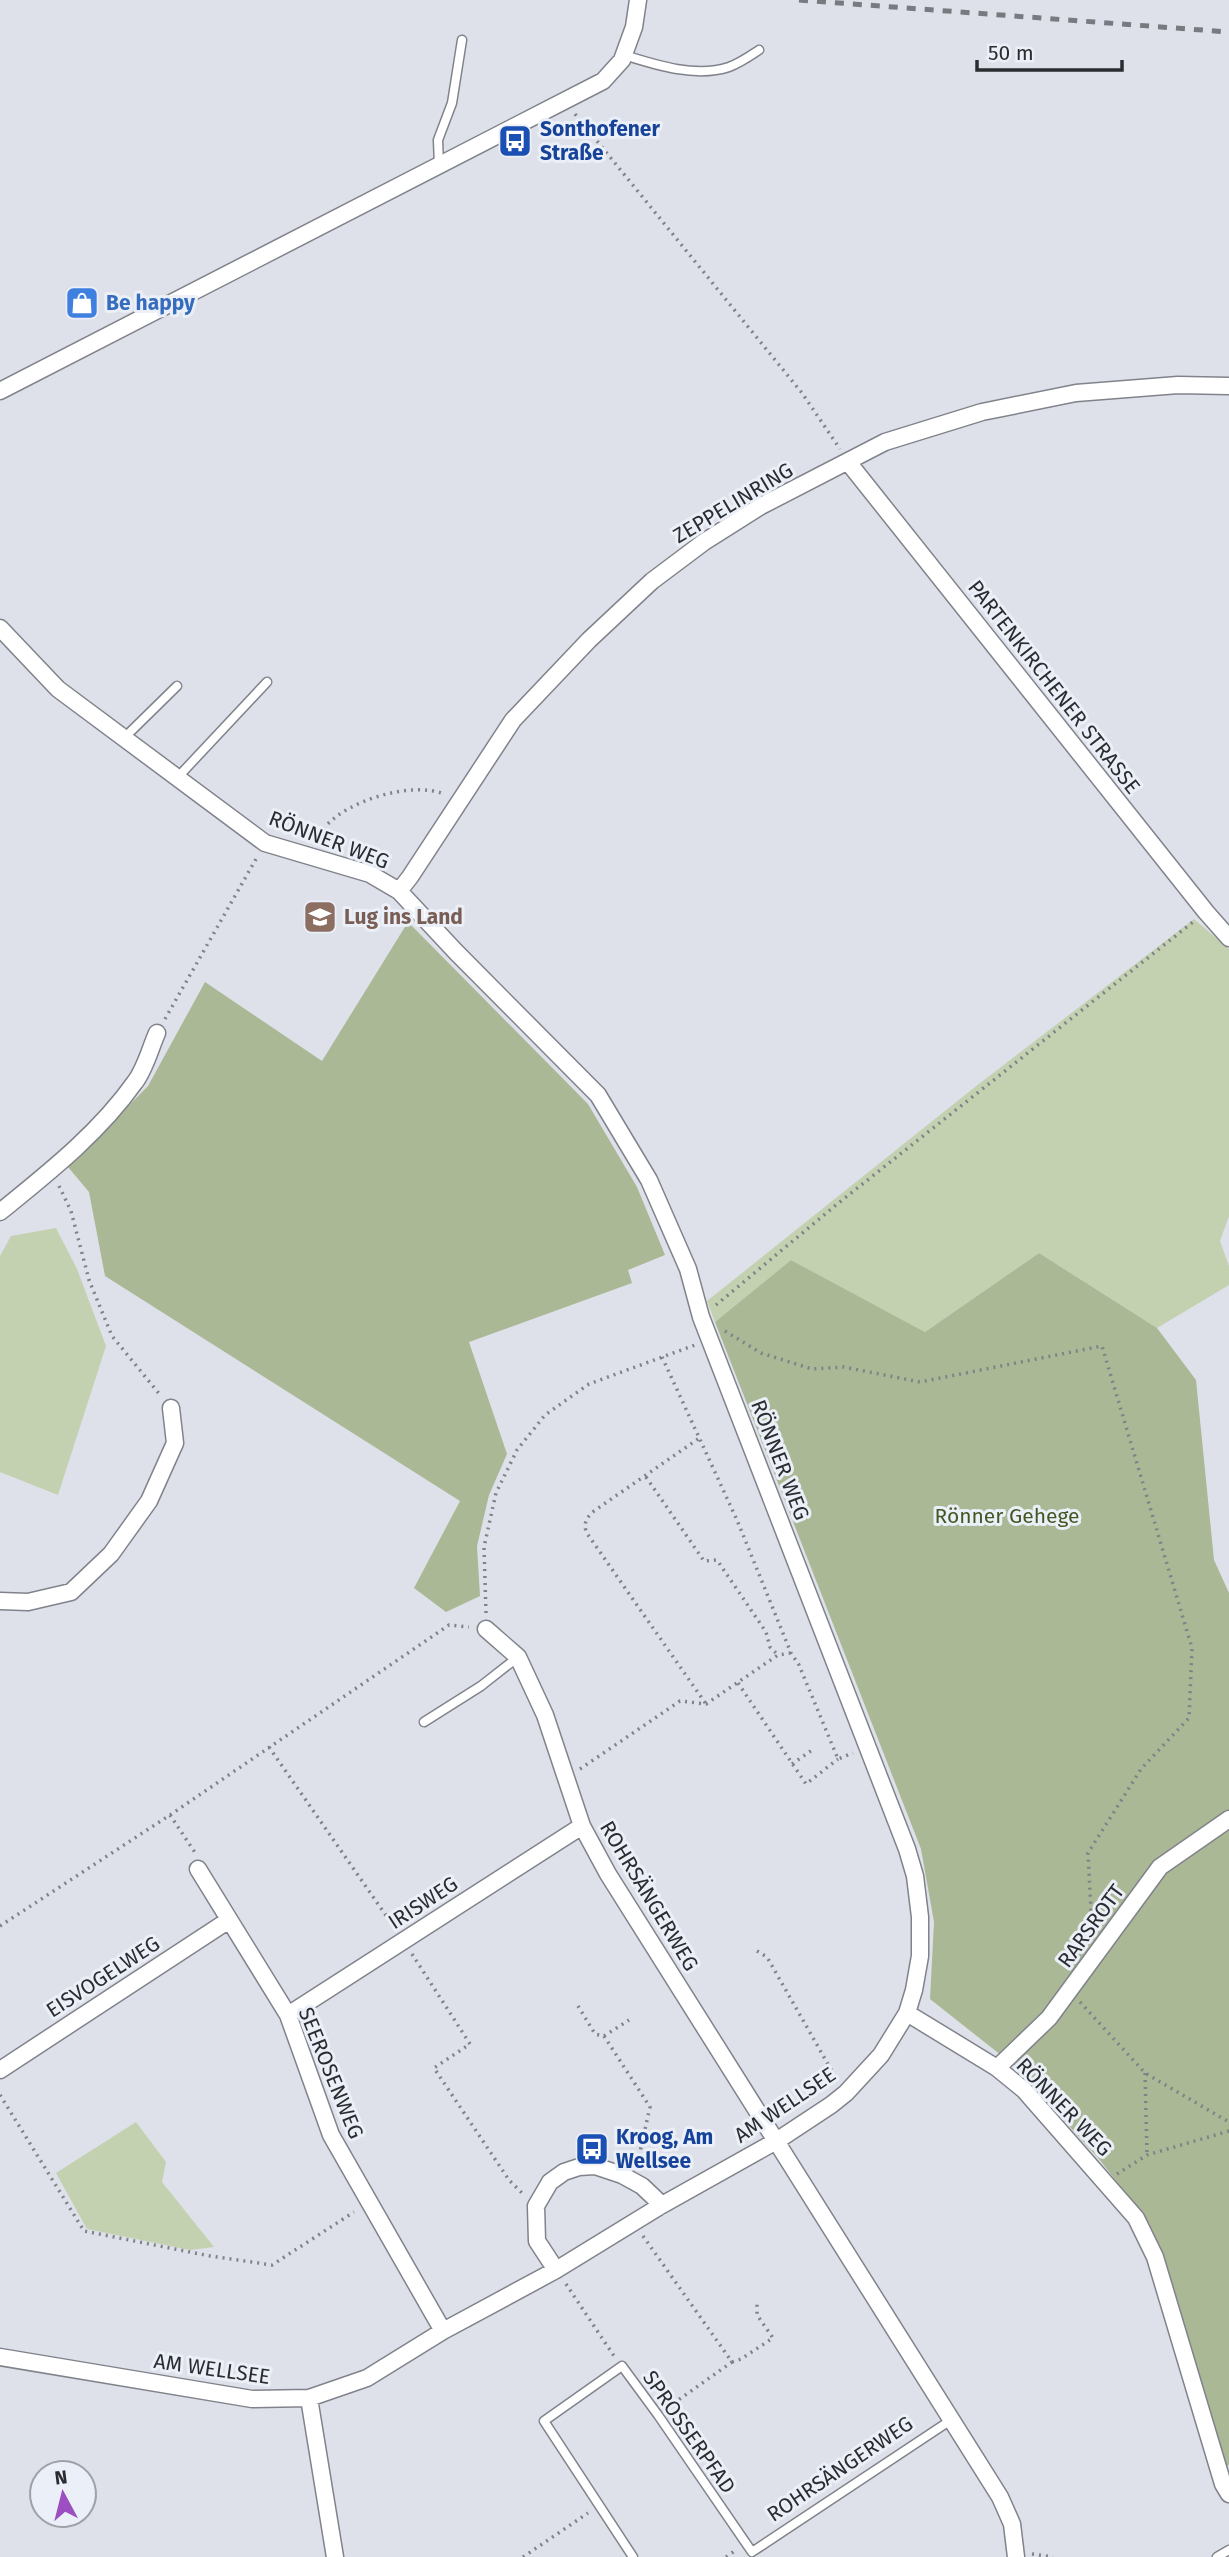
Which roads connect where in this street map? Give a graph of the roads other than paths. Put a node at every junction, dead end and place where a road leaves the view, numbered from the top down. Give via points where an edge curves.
1 (638, 0) edge
2 (462, 40) dead end
3 (759, 50) dead end
4 (624, 55) junction
5 (439, 166) junction
6 (1229, 386) edge
7 (0, 391) edge
8 (848, 462) junction
9 (0, 628) edge
10 (267, 682) dead end
11 (177, 686) dead end
12 (124, 738) junction
13 (177, 778) junction
14 (399, 891) junction
15 (1229, 938) edge
16 (157, 1033) road end
17 (0, 1212) edge
18 (171, 1408) road end
19 (0, 1601) edge
20 (486, 1629) road end
21 (518, 1657) junction
22 (424, 1722) dead end
23 (1229, 1819) edge
24 (582, 1826) junction
25 (198, 1869) road end
26 (229, 1920) junction
27 (907, 2013) junction
28 (288, 2015) junction
29 (997, 2067) junction
30 (0, 2070) edge
31 (778, 2140) junction
32 (662, 2205) junction
33 (556, 2270) junction
34 (443, 2331) junction
35 (0, 2357) edge
36 (309, 2398) junction
37 (951, 2420) junction
38 (1229, 2494) edge
39 (1229, 2550) edge
40 (752, 2552) joint
41 (335, 2557) edge
42 (633, 2557) edge
43 (1016, 2557) edge
44 (1217, 2557) edge

1 - 4 street
2 - 5 lane via 452,103 438,140
3 - 4 lane via 730,67 703,70 675,69
4 - 5 street via 603,81
5 - 7 street
6 - 8 street, ZEPPELINRING via 1134,387 1038,400 982,412 885,443
8 - 14 street, ZEPPELINRING via 761,506 704,542 652,581 589,640 513,720
8 - 15 street, PARTENKIRCHENER STRASSE
9 - 12 street, RÖNNER WEG via 58,689
10 - 13 lane
11 - 12 lane
12 - 13 street, RÖNNER WEG
13 - 14 street, RÖNNER WEG via 265,843 369,874
14 - 27 street, RÖNNER WEG via 598,1095 649,1180 688,1269 701,1317 715,1333 907,1849 920,1917 920,1956
16 - 17 street via 137,1080 106,1117 51,1171
18 - 19 street via 175,1443 149,1501 111,1554 71,1592 28,1602
20 - 21 street, ROHRSÄNGERWEG
21 - 22 lane
21 - 24 street, ROHRSÄNGERWEG via 545,1715
23 - 29 street, RARSROTT via 1160,1867 1049,2018
24 - 28 street, IRISWEG
24 - 31 street, ROHRSÄNGERWEG
25 - 26 street, SEEROSENWEG
26 - 28 street, SEEROSENWEG
26 - 30 street, EISVOGELWEG
27 - 29 street, RÖNNER WEG
27 - 31 street, AM WELLSEE via 881,2055 846,2092
28 - 34 street, SEEROSENWEG via 331,2135
29 - 38 street, RÖNNER WEG via 1024,2090 1136,2218 1156,2257
31 - 32 street, AM WELLSEE
31 - 37 street, ROHRSÄNGERWEG
32 - 33 street, AM WELLSEE
32 - 33 street via 632,2180 595,2166 564,2172 550,2182 536,2206 537,2241
33 - 34 street, AM WELLSEE
34 - 36 street, AM WELLSEE via 367,2378
35 - 36 street, AM WELLSEE via 252,2399
36 - 41 street
37 - 40 lane, ROHRSÄNGERWEG
37 - 43 street, ROHRSÄNGERWEG via 1000,2497 1012,2524
39 - 44 lane
40 - 42 lane, SPROSSERPFAD via 622,2366 544,2420

